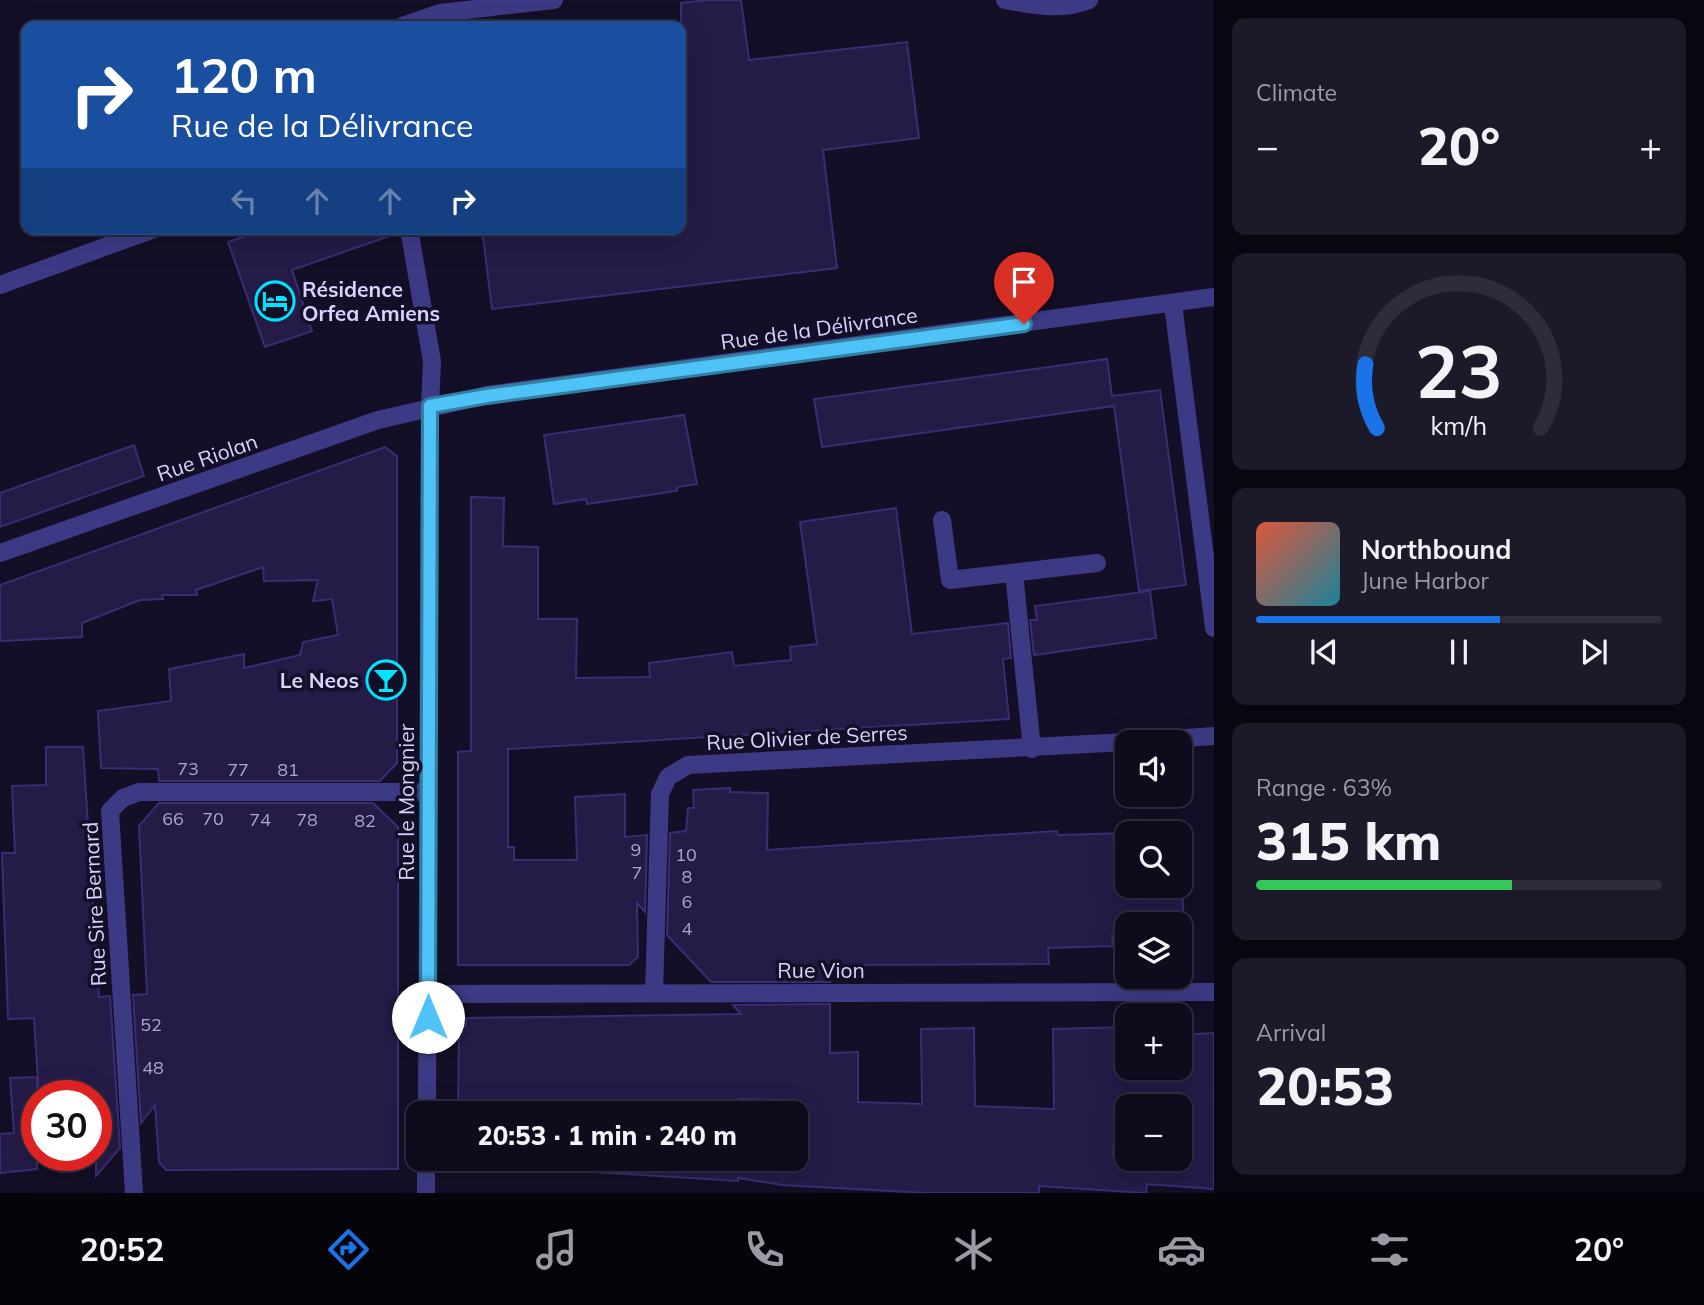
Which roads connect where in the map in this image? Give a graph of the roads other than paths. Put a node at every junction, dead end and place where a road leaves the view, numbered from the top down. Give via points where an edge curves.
1 (554, 0) edge
2 (1005, 0) edge
3 (1089, 0) edge
4 (417, 21) edge
5 (138, 235) edge
6 (410, 235) edge
7 (0, 285) edge
8 (1214, 297) edge
9 (1173, 304) junction
10 (430, 406) junction
11 (942, 520) dead end
12 (0, 553) edge
13 (1097, 563) dead end
14 (1014, 573) junction
15 (1214, 628) edge
16 (1214, 736) edge
17 (1192, 738) edge
18 (1115, 743) edge
19 (1032, 749) junction
20 (429, 792) junction
21 (1214, 992) edge
22 (654, 993) junction
23 (428, 994) junction
24 (427, 1101) edge
25 (426, 1171) edge
26 (133, 1193) edge
27 (143, 1193) edge
28 (426, 1193) edge

1 - 4 street via 440,13
2 - 3 street via 1057,7
5 - 7 street
6 - 10 street, Rue le Mongnier via 432,361
8 - 9 street, Rue de la Délivrance
9 - 10 street, Rue de la Délivrance
9 - 15 street
10 - 12 street, Rue Riolan via 378,420
10 - 20 street, Rue le Mongnier
11 - 14 street via 950,580
13 - 14 street
14 - 19 street
16 - 17 street, Rue Olivier de Serres
18 - 19 street, Rue Olivier de Serres
19 - 22 street, Rue Olivier de Serres via 688,765 668,777 660,794
20 - 23 street, Rue le Mongnier
20 - 26 street, Rue Sire Bernard via 139,792 123,798 110,811
21 - 22 street, Rue Vion
22 - 23 street, Rue Vion
23 - 24 street, Rue le Mongnier
25 - 28 street
26 - 27 street

